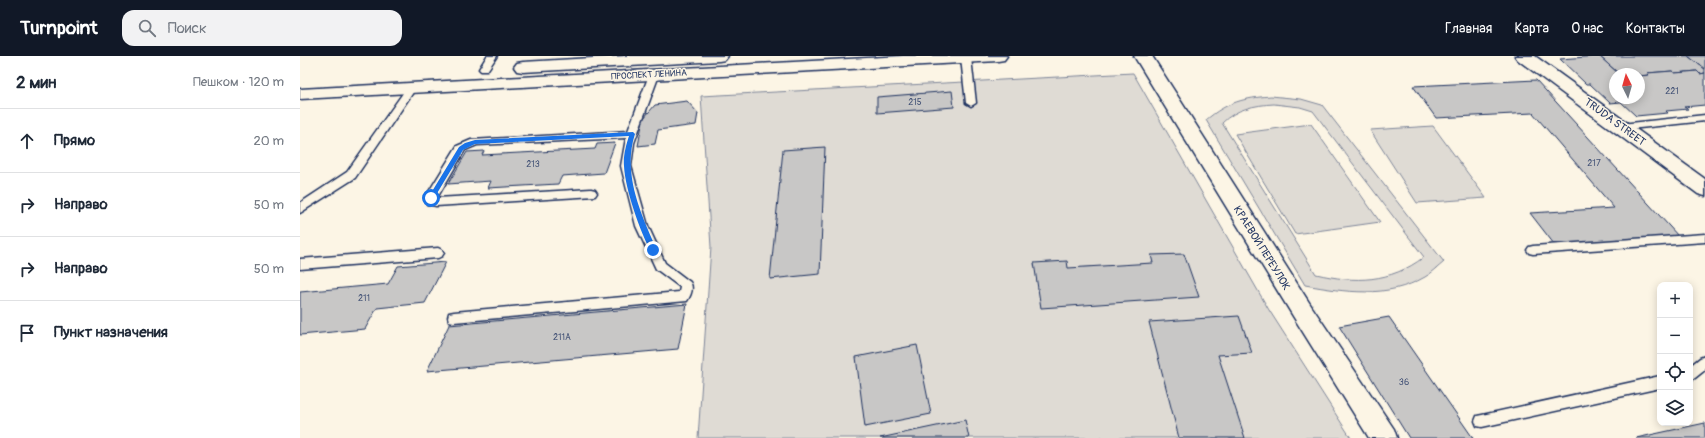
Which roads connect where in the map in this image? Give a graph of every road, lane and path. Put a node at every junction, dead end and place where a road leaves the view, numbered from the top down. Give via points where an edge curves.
1 (719, 56) edge
2 (998, 56) edge
3 (1144, 56) edge
4 (1524, 56) edge
5 (966, 58) junction
6 (488, 62) edge
7 (654, 75) junction
8 (300, 79) edge
9 (411, 88) junction
10 (300, 94) edge
11 (971, 103) dead end
12 (1705, 118) edge
13 (1621, 127) junction
14 (633, 134) junction
15 (1705, 189) edge
16 (591, 193) dead end
17 (300, 209) edge
18 (1705, 238) edge
19 (1533, 250) dead end
20 (438, 253) dead end
21 (300, 264) edge
22 (454, 317) dead end
23 (1705, 362) edge
24 (1693, 372) edge
25 (1657, 383) edge
26 (1482, 420) dead end
27 (1384, 438) edge

1 - 6 main road, ПРОСПЕКТ ЛЕНИНА
2 - 5 main road, ПРОСПЕКТ ЛЕНИНА
3 - 27 main road, КРАЕВОЙ ПЕРЕУЛОК
4 - 13 main road, TRUDA STREET
5 - 7 main road, ПРОСПЕКТ ЛЕНИНА
5 - 11 lane
6 - 8 main road, ПРОСПЕКТ ЛЕНИНА
7 - 9 main road, ПРОСПЕКТ ЛЕНИНА
7 - 14 lane
9 - 10 main road, ПРОСПЕКТ ЛЕНИНА
9 - 17 lane via 351,175
12 - 13 lane
13 - 15 main road, TRUDA STREET
14 - 16 lane via 467,144 461,148 431,201
14 - 22 lane via 626,166 642,226 660,266 686,285 683,297
18 - 19 lane
20 - 21 lane
23 - 24 lane
25 - 26 lane

